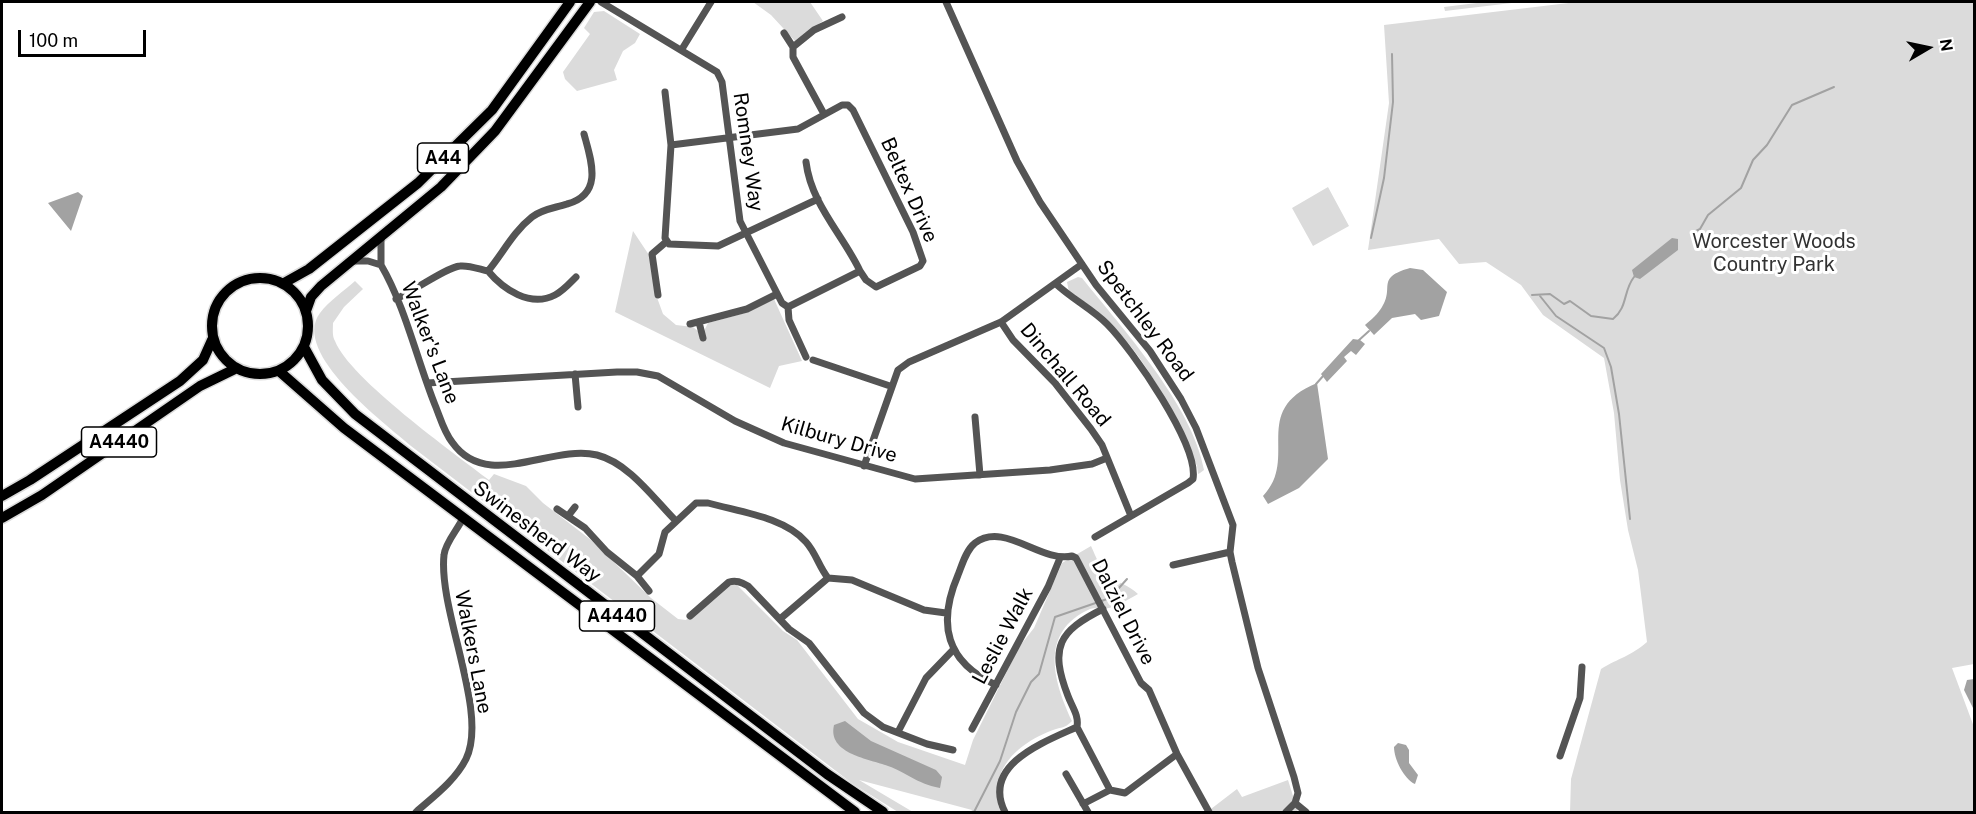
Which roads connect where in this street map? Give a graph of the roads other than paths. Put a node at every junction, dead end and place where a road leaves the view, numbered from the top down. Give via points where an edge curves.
1 (570, 2) edge
2 (590, 2) edge
3 (601, 2) edge
4 (711, 2) edge
5 (946, 2) edge
6 (842, 17) dead end
7 (783, 33) dead end
8 (793, 47) junction
9 (682, 49) junction
10 (665, 92) dead end
11 (824, 114) junction
12 (584, 134) dead end
13 (729, 138) junction
14 (670, 145) junction
15 (806, 162) dead end
16 (818, 199) junction
17 (746, 233) junction
18 (381, 236) junction
19 (666, 242) junction
20 (351, 261) junction
21 (1082, 264) junction
22 (381, 265) junction
23 (488, 271) junction
24 (860, 271) junction
25 (576, 277) dead end
26 (284, 283) junction
27 (1056, 284) junction
28 (777, 294) junction
29 (658, 295) dead end
30 (396, 299) junction
31 (788, 307) junction
32 (306, 311) junction
33 (699, 322) junction
34 (1001, 322) junction
35 (690, 324) dead end
36 (702, 338) dead end
37 (213, 340) junction
38 (304, 347) junction
39 (237, 369) junction
40 (279, 371) junction
41 (575, 374) junction
42 (427, 383) junction
43 (890, 386) junction
44 (578, 407) dead end
45 (975, 417) dead end
46 (1107, 458) junction
47 (864, 466) junction
48 (980, 475) junction
49 (2, 496) edge
50 (575, 507) dead end
51 (557, 509) dead end
52 (568, 516) junction
53 (1131, 516) junction
54 (2, 518) edge
55 (463, 519) junction
56 (676, 521) junction
57 (1095, 537) dead end
58 (1230, 552) junction
59 (1060, 558) junction
60 (1173, 565) dead end
61 (637, 576) junction
62 (828, 578) junction
63 (649, 591) dead end
64 (1102, 607) junction
65 (946, 613) junction
66 (690, 616) dead end
67 (780, 619) junction
68 (954, 649) junction
69 (1582, 667) dead end
70 (996, 685) junction
71 (1077, 728) junction
72 (972, 729) dead end
73 (898, 732) junction
74 (953, 750) dead end
75 (1177, 754) junction
76 (1560, 756) dead end
77 (1066, 774) dead end
78 (1110, 790) junction
79 (1295, 803) junction
80 (1083, 804) junction
81 (1207, 812) edge
82 (416, 813) edge
83 (855, 813) edge
84 (883, 813) edge
85 (1005, 813) edge
86 (1088, 813) edge
87 (1286, 813) edge
88 (1306, 813) edge

1 - 26 main road, A44 via 492,110 434,167 360,231
2 - 18 main road, A44 via 495,131 441,187
3 - 9 street, Romney Way
4 - 9 street
5 - 21 street, Spetchley Road via 1017,161
6 - 8 street via 814,30
7 - 8 street
8 - 11 street via 794,57
9 - 13 street, Romney Way via 717,72 722,82
10 - 14 street
11 - 13 street, Beltex Drive via 798,129
11 - 24 street, Beltex Drive via 842,105 853,110 914,232 923,261 920,266 876,286
12 - 23 street via 594,170 585,193 571,203 533,216 506,244
13 - 14 street, Beltex Drive
13 - 17 street, Romney Way via 738,211
14 - 19 street
15 - 16 street
16 - 17 street
16 - 24 street
17 - 19 street via 711,247
17 - 28 street, Romney Way
18 - 20 main road, A44
18 - 22 street, Walker's Lane
19 - 29 street via 652,255
20 - 22 street, Walker's Lane
20 - 32 main road, A44 via 311,297
21 - 27 street
21 - 58 street, Spetchley Road via 1150,351 1181,399 1208,455 1233,525
22 - 30 street, Walker's Lane
23 - 25 street via 511,292 539,299 560,293
23 - 30 street via 468,266 446,269
24 - 31 street
26 - 32 main road via 297,294
26 - 37 main road via 262,277 234,284 213,312
27 - 34 street
27 - 53 street via 1107,324 1142,368 1162,398 1191,463 1193,479
28 - 31 street, Romney Way
28 - 33 street via 747,309
30 - 42 street, Walker's Lane
31 - 43 street, Romney Way via 789,320 809,359
32 - 38 main road
33 - 35 street
33 - 36 street
34 - 43 street via 903,365
34 - 46 street, Dinchall Road via 1070,400
37 - 39 main road via 219,352
37 - 49 main road, A4440 via 202,360 180,381
38 - 40 main road via 294,361
38 - 84 main road, Swinesherd Way / A4440 via 322,380 355,414
39 - 40 main road via 253,374
39 - 54 main road, A4440 via 200,386 42,495
40 - 55 main road, Swinesherd Way / A4440 via 344,428
41 - 42 street, Kilbury Drive
41 - 44 street
41 - 47 street, Kilbury Drive via 647,373 689,392 758,433
42 - 56 street, Walker's Lane via 452,444 468,456 500,467 561,453 580,452 612,460
43 - 47 street
45 - 48 street
46 - 48 street, Kilbury Drive via 1050,470
46 - 53 street, Dinchall Road
47 - 48 street, Kilbury Drive via 915,479
50 - 52 street
51 - 52 street
52 - 61 street
53 - 57 street
55 - 82 street, Walkers Lane via 444,552 443,585 464,670 471,745 455,776
55 - 83 main road, Swinesherd Way / A4440
56 - 61 street via 662,536 659,554
56 - 62 street via 696,503 708,503 781,524 805,540
58 - 60 street
58 - 79 street, Spetchley Road via 1258,668 1294,777 1298,793
59 - 64 street, Dalziel Drive via 1076,558
59 - 65 street, Dalziel Drive via 995,536 981,539 968,552
59 - 70 street, Leslie Walk
61 - 63 street
62 - 65 street via 852,580 924,610
62 - 67 street
64 - 71 street via 1077,622 1061,643 1061,672 1077,715
64 - 75 street, Dalziel Drive via 1141,683 1149,690
65 - 68 street, Dalziel Drive
66 - 67 street via 720,588 735,580 748,586
67 - 73 street via 809,643 864,713
68 - 70 street, Dalziel Drive via 970,671
68 - 73 street via 926,678
69 - 76 street via 1580,698
70 - 72 street, Leslie Walk
71 - 78 street
71 - 85 street via 1010,764 1001,788
73 - 74 street
75 - 78 street via 1125,793
75 - 81 street, Dalziel Drive
77 - 80 street
78 - 80 street
79 - 87 street
79 - 88 street
80 - 86 street

